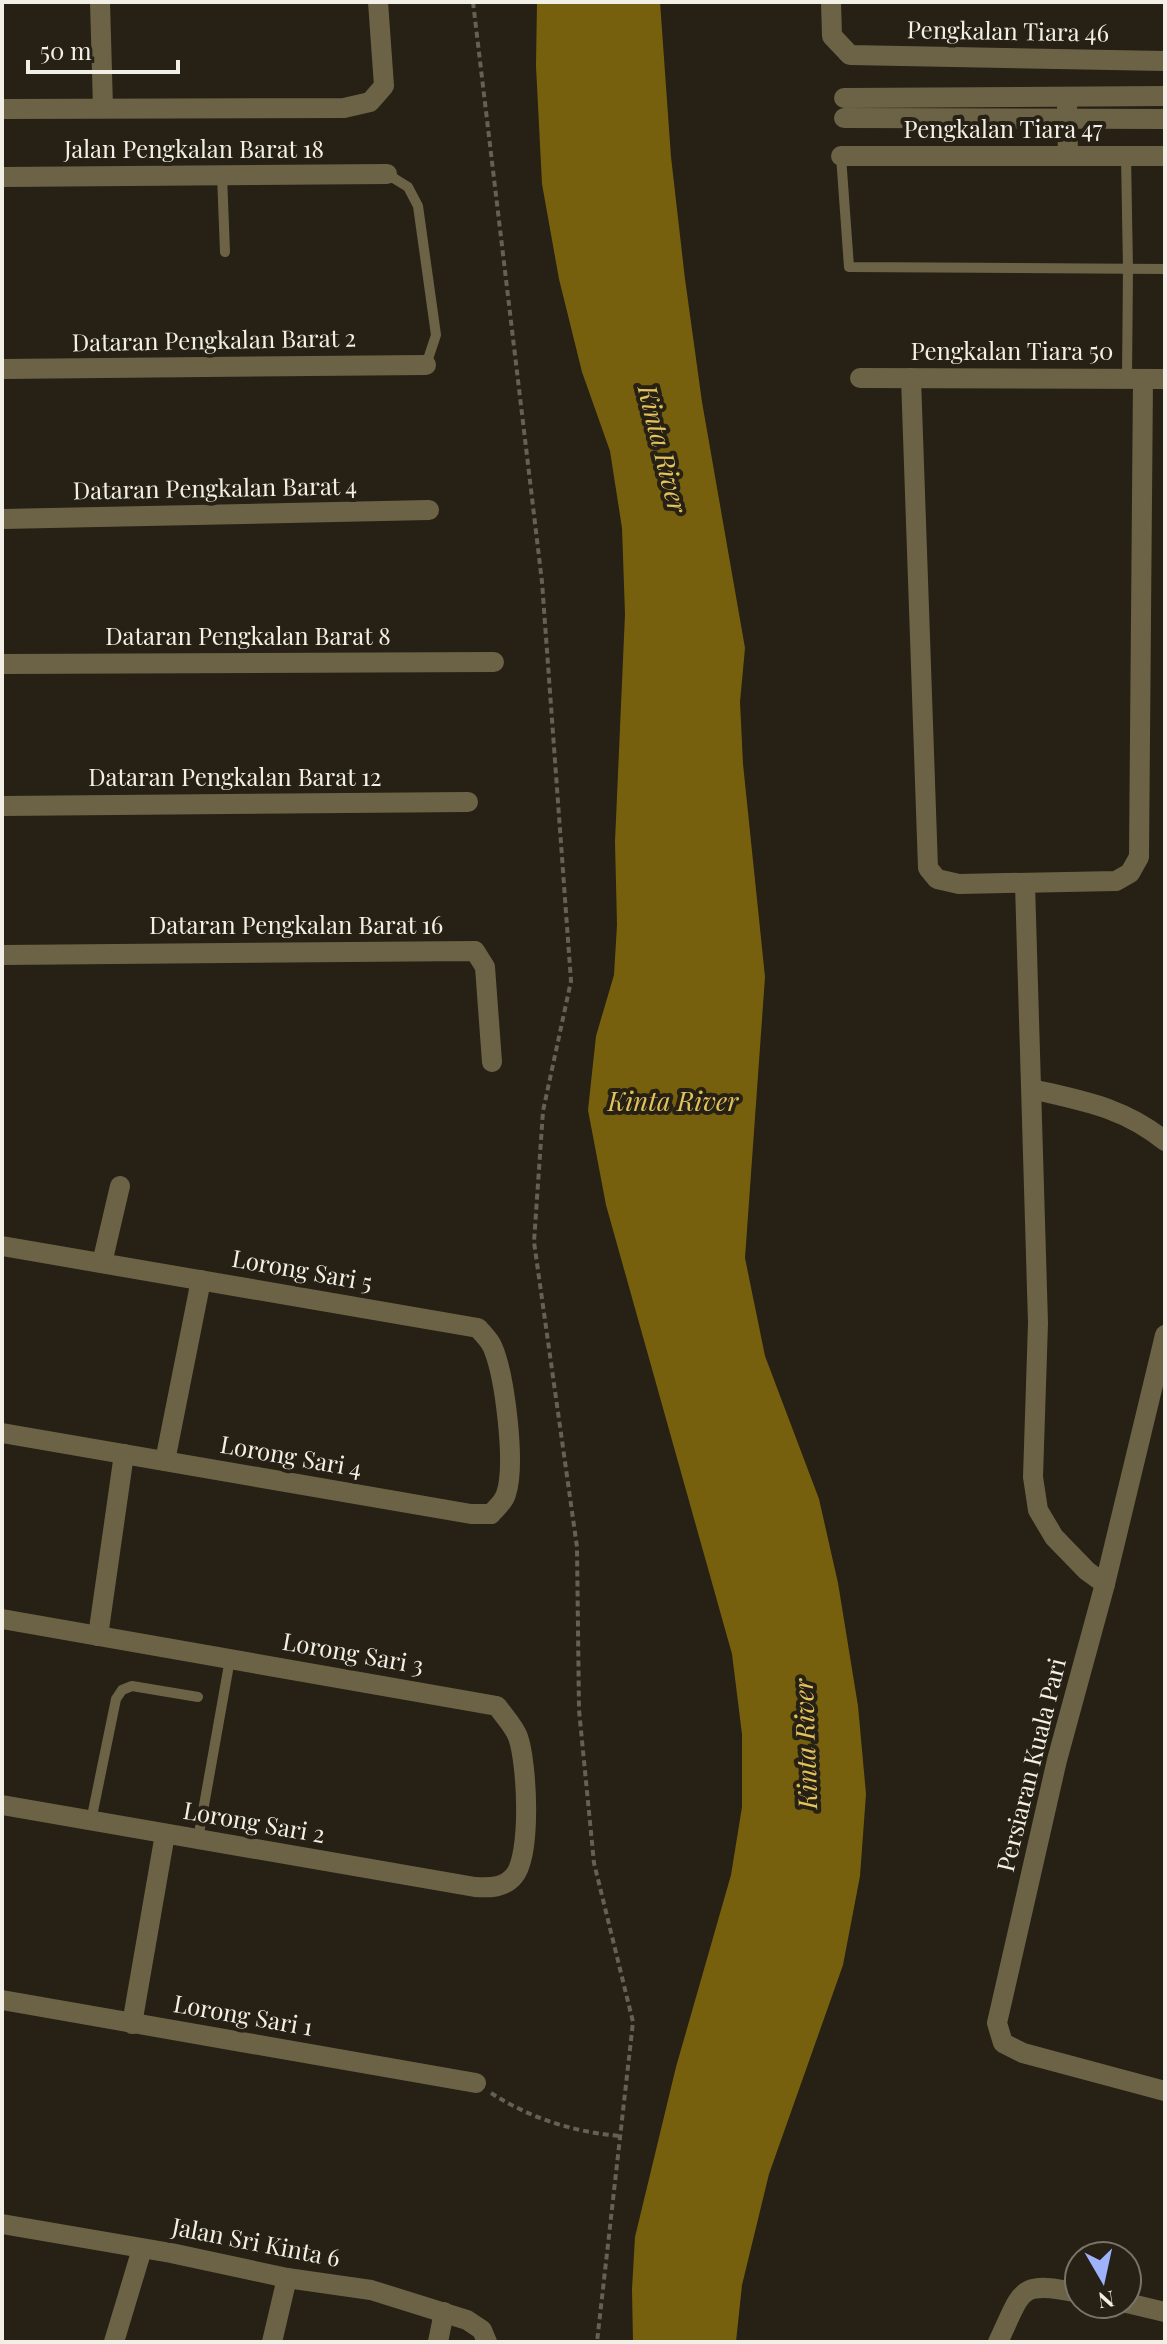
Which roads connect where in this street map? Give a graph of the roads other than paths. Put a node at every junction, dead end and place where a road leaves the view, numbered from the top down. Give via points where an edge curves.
1 (100, 2) edge
2 (378, 2) edge
3 (831, 2) edge
4 (1165, 61) edge
5 (1165, 96) edge
6 (1067, 97) junction
7 (103, 107) junction
8 (2, 109) edge
9 (1068, 119) junction
10 (1165, 119) edge
11 (841, 156) joint
12 (1068, 156) junction
13 (1126, 156) junction
14 (1165, 156) edge
15 (387, 174) joint
16 (222, 175) junction
17 (2, 177) edge
18 (225, 252) dead end
19 (1128, 269) junction
20 (1165, 269) edge
21 (426, 365) joint
22 (2, 369) edge
23 (860, 378) dead end
24 (911, 378) junction
25 (1135, 379) junction
26 (1165, 379) edge
27 (429, 510) dead end
28 (2, 519) edge
29 (494, 662) dead end
30 (2, 664) edge
31 (468, 802) dead end
32 (2, 806) edge
33 (1025, 884) junction
34 (2, 955) edge
35 (492, 1062) dead end
36 (1032, 1089) junction
37 (1165, 1141) edge
38 (120, 1186) dead end
39 (2, 1246) edge
40 (102, 1263) junction
41 (201, 1280) junction
42 (1165, 1335) edge
43 (2, 1433) edge
44 (508, 1439) joint
45 (124, 1454) junction
46 (165, 1461) junction
47 (1105, 1584) junction
48 (2, 1619) edge
49 (98, 1636) junction
50 (230, 1659) junction
51 (198, 1697) dead end
52 (2, 1805) edge
53 (91, 1821) junction
54 (165, 1834) junction
55 (198, 1839) junction
56 (497, 1888) joint
57 (2, 2000) edge
58 (132, 2024) junction
59 (476, 2083) road end
60 (1165, 2091) edge
61 (2, 2224) edge
62 (142, 2249) junction
63 (287, 2278) junction
64 (1063, 2290) edge
65 (1143, 2307) edge
66 (444, 2312) junction
67 (1165, 2312) edge
68 (114, 2342) edge
69 (272, 2342) edge
70 (438, 2342) edge
71 (487, 2342) edge
72 (998, 2342) edge

1 - 7 street
2 - 7 street via 384,86 370,102 344,108
3 - 4 street, Pengkalan Tiara 46 via 832,36 850,55
5 - 6 street
6 - 9 street
6 - 9 street via 844,108
7 - 8 street
9 - 10 street
9 - 12 street
11 - 12 street, Pengkalan Tiara 47
11 - 19 lane via 849,267
12 - 13 street, Pengkalan Tiara 47
13 - 14 street, Pengkalan Tiara 47
13 - 19 lane
15 - 16 street, Jalan Pengkalan Barat 18
15 - 21 lane via 408,187 418,206 436,335
16 - 17 street, Jalan Pengkalan Barat 18
16 - 18 lane
19 - 20 lane
19 - 25 lane
21 - 22 street, Dataran Pengkalan Barat 2
23 - 24 street, Pengkalan Tiara 50
24 - 25 street, Pengkalan Tiara 50
24 - 33 street via 928,868 937,879 959,884
25 - 26 street, Pengkalan Tiara 50
25 - 33 street via 1139,857 1130,873 1116,881
27 - 28 street, Dataran Pengkalan Barat 4
29 - 30 street, Dataran Pengkalan Barat 8
31 - 32 street, Dataran Pengkalan Barat 12
33 - 36 street
34 - 35 street, Dataran Pengkalan Barat 16 via 475,951 485,967
36 - 37 street via 1101,1105 1142,1123
36 - 47 street via 1038,1323 1033,1477 1038,1510 1054,1537
38 - 40 street
39 - 40 street, Lorong Sari 5
40 - 41 street, Lorong Sari 5
41 - 44 street, Lorong Sari 5 via 478,1328 492,1346
41 - 46 street
42 - 47 street, Persiaran Kuala Pari
43 - 45 street, Lorong Sari 4
44 - 46 street, Lorong Sari 4 via 509,1482 505,1498 491,1514
45 - 46 street, Lorong Sari 4
45 - 49 street
47 - 60 street, Persiaran Kuala Pari via 1057,1760 997,2023 1003,2043 1023,2053
48 - 49 street, Lorong Sari 3
49 - 50 street, Lorong Sari 3
50 - 55 lane
50 - 56 street, Lorong Sari 3 via 497,1706 517,1734 525,1762 525,1855 514,1876
51 - 53 lane via 132,1686 122,1690
52 - 53 street, Lorong Sari 2
53 - 54 street, Lorong Sari 2
54 - 55 street, Lorong Sari 2
54 - 58 street
55 - 56 street, Lorong Sari 2
57 - 58 street, Lorong Sari 1
58 - 59 street, Lorong Sari 1
61 - 62 street, Jalan Sri Kinta 6
62 - 63 street, Jalan Sri Kinta 6
62 - 68 street
63 - 66 street, Jalan Sri Kinta 6 via 371,2290
63 - 69 street
64 - 72 street via 1040,2286 1027,2290
65 - 67 street
66 - 70 street
66 - 71 street, Jalan Sri Kinta 6 via 482,2330

